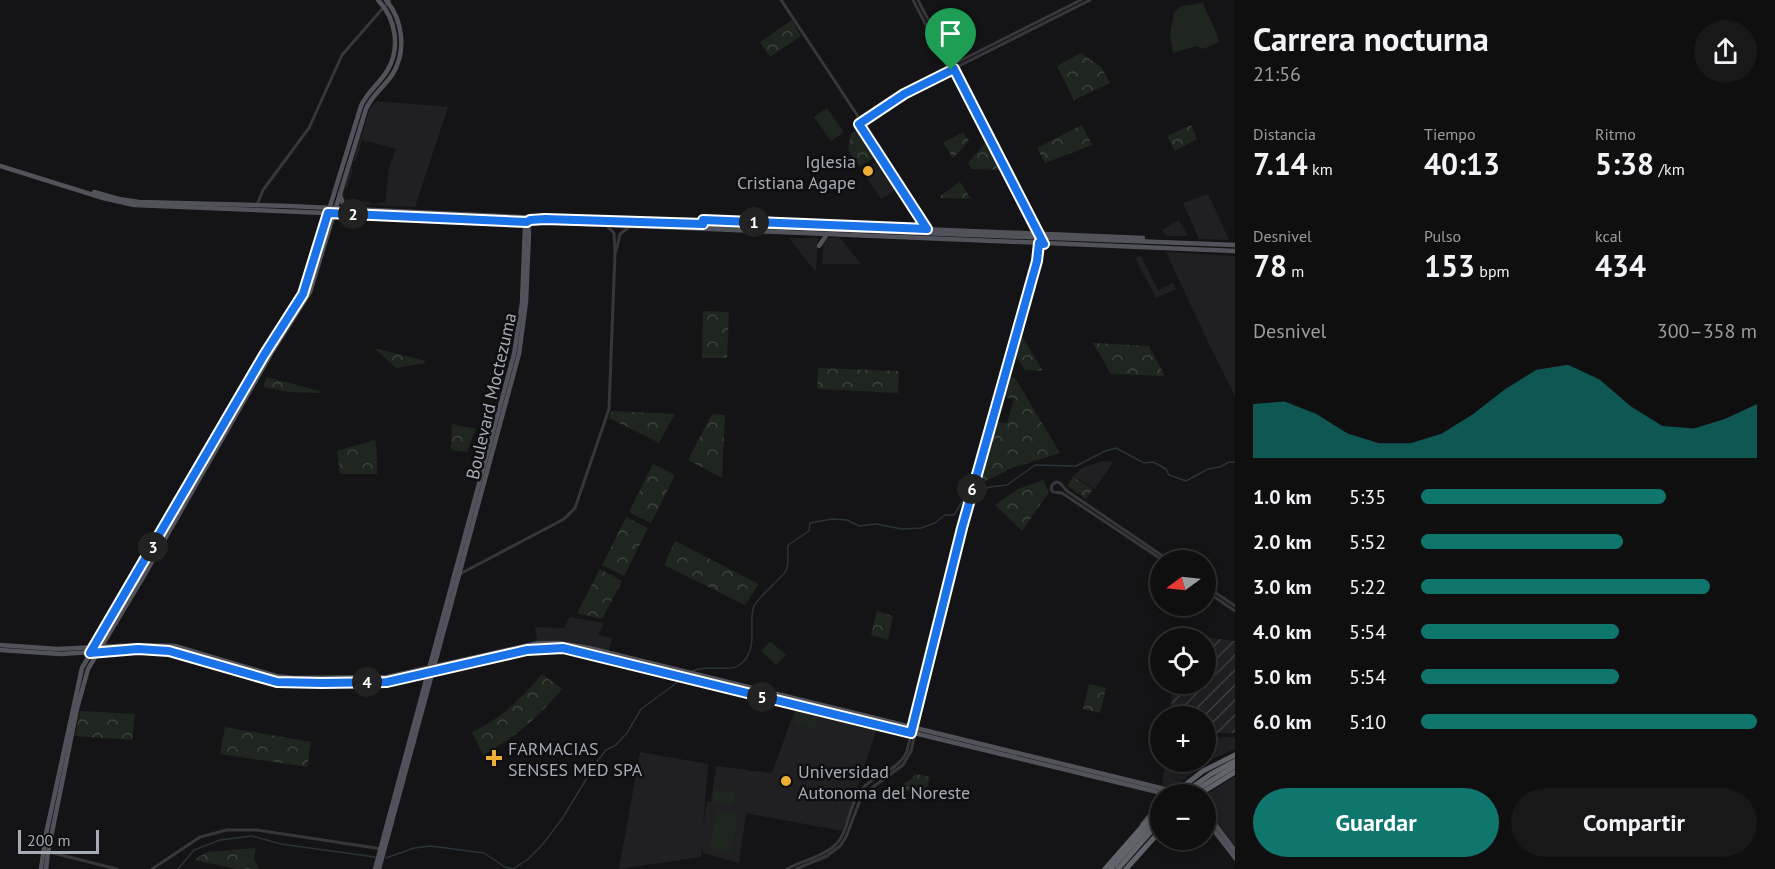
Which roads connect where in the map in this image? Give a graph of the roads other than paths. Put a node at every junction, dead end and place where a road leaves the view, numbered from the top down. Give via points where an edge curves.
1 (378, 0) edge
2 (781, 0) edge
3 (916, 0) edge
4 (1081, 0) edge
5 (1090, 0) edge
6 (387, 2) edge
7 (951, 67) junction
8 (359, 112) junction
9 (859, 120) junction
10 (356, 141) junction
11 (0, 165) edge
12 (341, 186) junction
13 (334, 193) junction
14 (185, 196) dead end
15 (180, 202) junction
16 (190, 205) junction
17 (257, 205) junction
18 (170, 206) junction
19 (225, 209) junction
20 (353, 209) junction
21 (317, 210) junction
22 (384, 210) junction
23 (270, 211) junction
24 (331, 211) junction
25 (388, 216) junction
26 (514, 219) junction
27 (545, 219) junction
28 (325, 222) junction
29 (527, 222) junction
30 (703, 224) junction
31 (606, 225) junction
32 (631, 226) junction
33 (809, 229) junction
34 (525, 232) junction
35 (818, 233) junction
36 (932, 233) junction
37 (826, 234) junction
38 (1039, 238) junction
39 (1143, 238) dead end
40 (1214, 245) junction
41 (1235, 245) edge
42 (819, 246) dead end
43 (1235, 252) edge
44 (615, 253) junction
45 (1154, 550) edge
46 (1150, 552) edge
47 (460, 574) junction
48 (453, 577) junction
49 (1216, 594) edge
50 (1216, 597) edge
51 (1235, 608) edge
52 (0, 645) edge
53 (7, 648) junction
54 (0, 651) edge
55 (94, 651) junction
56 (431, 669) junction
57 (69, 727) junction
58 (914, 731) junction
59 (71, 738) junction
60 (969, 744) junction
61 (1235, 755) edge
62 (1235, 760) edge
63 (1048, 761) junction
64 (1031, 762) junction
65 (1235, 766) edge
66 (1235, 772) edge
67 (1192, 779) junction
68 (1187, 784) edge
69 (1192, 784) edge
70 (1194, 784) edge
71 (1206, 784) edge
72 (1216, 784) edge
73 (1150, 787) edge
74 (1150, 790) edge
75 (1150, 814) edge
76 (1150, 819) edge
77 (1216, 824) edge
78 (1150, 825) edge
79 (1141, 828) junction
80 (1216, 832) edge
81 (1150, 833) edge
82 (1150, 842) edge
83 (382, 849) junction
84 (45, 851) junction
85 (1235, 851) edge
86 (1235, 858) edge
87 (41, 869) edge
88 (46, 869) edge
89 (117, 869) edge
90 (152, 869) edge
91 (377, 869) edge
92 (787, 869) edge
93 (795, 869) edge
94 (1105, 869) edge
95 (1111, 869) edge
96 (1118, 869) edge
97 (1126, 869) edge

1 - 6 main road
2 - 9 street
3 - 7 street
4 - 7 street
5 - 7 street
6 - 8 main road via 394,29 393,55
6 - 10 main road via 398,18 399,56 392,74 368,104
6 - 17 street via 342,56 309,128 263,190
7 - 9 street
7 - 38 street
8 - 10 main road via 353,139
8 - 13 main road
9 - 36 street
10 - 12 main road
11 - 15 main road via 119,199
11 - 18 main road via 118,203
12 - 20 main road via 341,202
12 - 24 main road
13 - 21 main road
13 - 24 main road
14 - 16 main road
15 - 16 main road
15 - 18 main road
16 - 17 main road
16 - 18 main road
16 - 19 main road
17 - 19 main road
17 - 21 main road
17 - 23 main road
19 - 23 main road
20 - 22 main road
20 - 24 main road
21 - 23 main road
21 - 24 main road
21 - 28 main road
22 - 25 main road
22 - 26 main road
24 - 25 main road
24 - 28 main road
24 - 55 main road via 310,292 142,579
25 - 26 main road
26 - 27 main road
26 - 29 main road
26 - 34 main road
27 - 29 main road
27 - 30 main road
28 - 55 main road via 303,294
29 - 31 main road
29 - 34 main road, Boulevard Moctezuma
29 - 47 main road, Boulevard Moctezuma via 526,302 520,345
30 - 33 main road
30 - 36 main road via 703,220
31 - 32 main road
31 - 44 street via 614,233
32 - 35 main road
32 - 44 street via 620,234
33 - 35 main road
33 - 36 main road
34 - 48 main road, Boulevard Moctezuma via 522,303 514,354
35 - 37 main road
36 - 37 main road
36 - 38 main road
36 - 38 main road
37 - 42 main road
38 - 39 main road
38 - 40 main road
38 - 58 street via 1037,261 968,511
40 - 41 main road
40 - 43 main road
44 - 47 street via 609,409 570,514
45 - 46 street via 1060,483 1052,485 1053,492 1062,493
47 - 48 street
47 - 56 main road, Boulevard Moctezuma
48 - 56 main road, Boulevard Moctezuma
49 - 51 street
50 - 51 street
52 - 53 main road
53 - 54 main road
53 - 55 main road
55 - 56 main road via 138,645 175,646 287,678 382,677
55 - 57 main road via 81,673
55 - 59 main road
56 - 58 main road via 557,648
56 - 58 main road via 550,642 590,648
56 - 83 main road, Boulevard Moctezuma
57 - 59 main road
57 - 84 main road
58 - 60 main road
58 - 92 street via 902,760 859,793 845,831 834,846
58 - 93 street via 911,751 903,765 862,795 840,846
59 - 84 main road
60 - 63 main road
60 - 64 main road
61 - 67 highway
62 - 70 highway, bridge
63 - 64 main road
63 - 73 main road
64 - 74 main road
65 - 71 highway, bridge
66 - 72 highway
67 - 68 highway
67 - 69 highway
75 - 79 main road
76 - 79 highway
77 - 85 main road
78 - 95 highway
79 - 94 highway
80 - 86 main road
81 - 96 highway
82 - 97 highway
83 - 90 street via 257,830 227,830 200,837
83 - 91 main road, Boulevard Moctezuma
84 - 87 main road
84 - 88 main road
84 - 89 street

